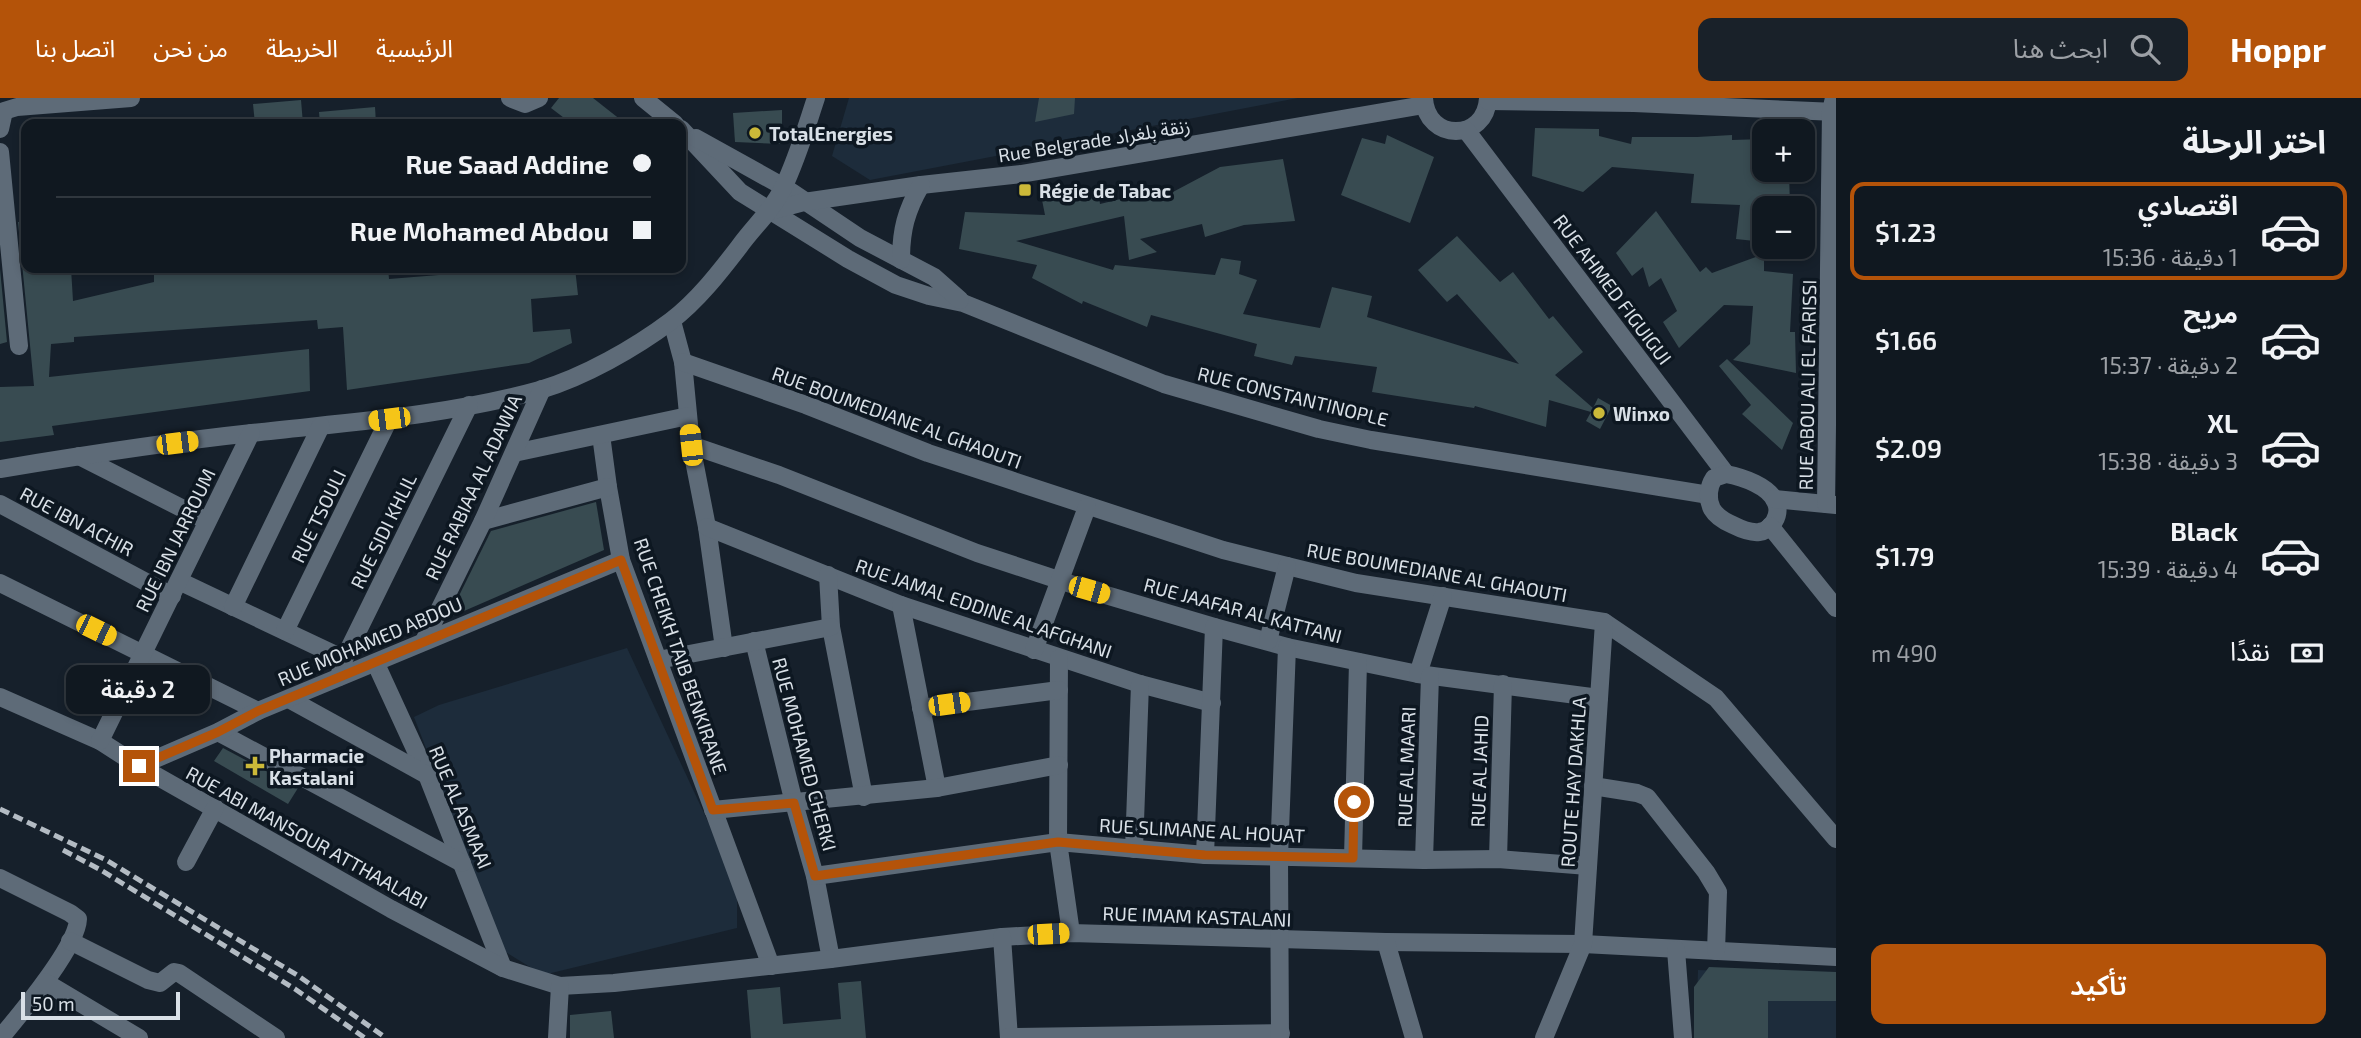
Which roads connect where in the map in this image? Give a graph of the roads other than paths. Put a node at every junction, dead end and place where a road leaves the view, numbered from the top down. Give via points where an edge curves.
1 (131, 98) edge
2 (510, 98) edge
3 (539, 98) edge
4 (643, 98) edge
5 (816, 98) edge
6 (1488, 100) edge
7 (1634, 101) edge
8 (1424, 102) edge
9 (1834, 107) edge
10 (669, 119) edge
11 (0, 129) edge
12 (1466, 130) junction
13 (686, 131) edge
14 (686, 134) edge
15 (0, 152) edge
16 (921, 185) junction
17 (784, 187) junction
18 (804, 202) junction
19 (770, 211) junction
20 (901, 261) junction
21 (963, 303) junction
22 (672, 321) junction
23 (19, 346) dead end
24 (683, 362) junction
25 (541, 389) junction
26 (469, 405) junction
27 (688, 416) junction
28 (389, 419) junction
29 (321, 426) junction
30 (251, 433) junction
31 (601, 435) junction
32 (691, 445) junction
33 (514, 453) junction
34 (78, 456) junction
35 (0, 469) edge
36 (1726, 474) junction
37 (608, 487) junction
38 (1709, 495) junction
39 (1774, 499) junction
40 (0, 504) edge
41 (1831, 505) edge
42 (1087, 507) junction
43 (207, 521) junction
44 (483, 521) junction
45 (1770, 526) junction
46 (707, 527) junction
47 (621, 560) junction
48 (1287, 566) junction
49 (828, 575) junction
50 (1059, 581) junction
51 (0, 583) edge
52 (176, 588) junction
53 (1443, 596) junction
54 (901, 605) junction
55 (233, 607) junction
56 (1836, 608) edge
57 (1604, 622) junction
58 (831, 627) junction
59 (1214, 627) junction
60 (285, 631) junction
61 (424, 640) junction
62 (754, 641) junction
63 (1268, 641) junction
64 (1287, 646) junction
65 (724, 648) junction
66 (1034, 650) junction
67 (143, 654) junction
68 (1059, 658) junction
69 (344, 659) junction
70 (658, 660) junction
71 (1358, 662) junction
72 (376, 664) junction
73 (1424, 675) junction
74 (339, 677) junction
75 (1140, 684) junction
76 (1503, 684) junction
77 (1059, 690) junction
78 (0, 697) edge
79 (1599, 698) junction
80 (289, 699) junction
81 (1212, 703) junction
82 (921, 708) junction
83 (258, 711) junction
84 (218, 732) junction
85 (100, 741) junction
86 (1059, 765) junction
87 (139, 766) junction
88 (427, 775) junction
89 (1593, 786) junction
90 (937, 788) junction
91 (864, 797) junction
92 (794, 803) junction
93 (215, 808) junction
94 (713, 810) junction
95 (1836, 839) edge
96 (1058, 842) junction
97 (1134, 849) junction
98 (1205, 855) junction
99 (1279, 857) junction
100 (1353, 858) junction
101 (1497, 859) junction
102 (1424, 860) junction
103 (186, 862) dead end
104 (462, 863) junction
105 (1588, 866) junction
106 (815, 876) junction
107 (0, 878) edge
108 (1071, 933) junction
109 (1002, 937) junction
110 (1278, 939) junction
111 (71, 942) junction
112 (1386, 942) junction
113 (1583, 944) junction
114 (1676, 950) junction
115 (1716, 951) junction
116 (1836, 957) edge
117 (831, 959) junction
118 (771, 966) junction
119 (503, 968) junction
120 (46, 982) junction
121 (560, 986) junction
122 (2, 1035) edge
123 (1281, 1036) edge
124 (139, 1038) edge
125 (276, 1038) edge
126 (557, 1038) edge
127 (1009, 1038) edge
128 (1413, 1038) edge
129 (1544, 1038) edge
130 (1683, 1038) edge

1 - 11 street via 17,107 4,111
2 - 3 street via 525,104
4 - 10 street
5 - 17 street
6 - 7 street
6 - 12 street via 1483,117
7 - 9 street
8 - 12 street via 1439,127
8 - 16 street, Rue Belgrade زنقة بلغراد via 1021,174
9 - 41 street, RUE ABOU ALI EL FARISSI
12 - 36 street, RUE AHMED FIGUIGUI
13 - 17 street, RUE CONSTANTINOPLE
14 - 19 street, RUE CONSTANTINOPLE via 740,192
15 - 23 street
16 - 18 street, Rue Belgrade زنقة بلغراد
16 - 20 street via 907,210
17 - 18 street, RUE CONSTANTINOPLE
17 - 19 street
18 - 19 street, Rue Belgrade زنقة بلغراد
18 - 20 street, RUE CONSTANTINOPLE
19 - 21 street, RUE CONSTANTINOPLE via 896,285
19 - 22 street via 709,285
20 - 21 street, RUE CONSTANTINOPLE via 934,277
21 - 38 street, RUE CONSTANTINOPLE via 1164,384 1319,429
22 - 24 street
22 - 25 street via 584,373
24 - 27 street
24 - 42 street, RUE BOUMEDIANE AL GHAOUTI
25 - 26 street
25 - 33 street, RUE RABIAA AL ADAWIA
26 - 28 street
26 - 69 street, RUE SIDI KHLIL
27 - 31 street
27 - 32 street
28 - 29 street
28 - 60 street, RUE TSOULI
29 - 30 street
29 - 55 street
30 - 34 street
30 - 43 street, RUE IBN JARROUM
31 - 33 street
31 - 37 street, RUE CHEIKH TAIB BENKIRANE
32 - 46 street
32 - 50 street, RUE JAAFAR AL KATTANI
33 - 44 street, RUE RABIAA AL ADAWIA
34 - 35 street
34 - 43 street
36 - 38 street via 1714,478
36 - 39 street via 1752,482
37 - 44 street
37 - 47 street, RUE CHEIKH TAIB BENKIRANE
38 - 45 street via 1714,512 1727,522 1752,531
39 - 41 street
39 - 45 street via 1777,517
40 - 52 street, RUE IBN ACHIR
42 - 48 street, RUE BOUMEDIANE AL GHAOUTI via 1223,551
42 - 50 street
43 - 52 street, RUE IBN JARROUM
44 - 61 street, RUE RABIAA AL ADAWIA
45 - 56 street
46 - 49 street, RUE JAMAL EDDINE AL AFGHANI
46 - 65 street
47 - 61 street, RUE MOHAMED ABDOU
47 - 70 street, RUE CHEIKH TAIB BENKIRANE
48 - 53 street, RUE BOUMEDIANE AL GHAOUTI via 1356,583
48 - 63 street
49 - 54 street, RUE JAMAL EDDINE AL AFGHANI
49 - 58 street
50 - 59 street, RUE JAAFAR AL KATTANI
50 - 66 street
51 - 67 street
52 - 55 street, RUE IBN ACHIR
52 - 67 street, RUE IBN JARROUM
53 - 57 street, RUE BOUMEDIANE AL GHAOUTI
53 - 73 street, RUE AL MAARI
54 - 66 street, RUE JAMAL EDDINE AL AFGHANI
54 - 82 street
55 - 60 street, RUE IBN ACHIR
57 - 79 street, ROUTE HAY DAKHLA
57 - 95 street, RUE BOUMEDIANE AL GHAOUTI via 1716,698
58 - 62 street
58 - 91 street
59 - 63 street, RUE JAAFAR AL KATTANI
59 - 81 street
60 - 69 street, RUE IBN ACHIR
61 - 72 street, RUE MOHAMED ABDOU
62 - 65 street
62 - 92 street, RUE MOHAMED CHERKI
63 - 64 street, RUE JAAFAR AL KATTANI
64 - 71 street, RUE JAAFAR AL KATTANI
64 - 99 street
65 - 70 street
66 - 68 street, RUE JAMAL EDDINE AL AFGHANI
67 - 83 street
67 - 85 street, RUE IBN JARROUM
68 - 75 street, RUE JAMAL EDDINE AL AFGHANI
68 - 77 street
69 - 74 street, RUE SIDI KHLIL
70 - 94 street, RUE CHEIKH TAIB BENKIRANE
71 - 73 street, RUE JAAFAR AL KATTANI
71 - 100 street
72 - 74 street, RUE MOHAMED ABDOU
72 - 88 street, RUE AL ASMAAI
73 - 76 street, RUE JAAFAR AL KATTANI
73 - 102 street, RUE AL MAARI
74 - 80 street, RUE MOHAMED ABDOU
75 - 81 street, RUE JAMAL EDDINE AL AFGHANI
75 - 97 street
76 - 79 street, RUE JAAFAR AL KATTANI
76 - 101 street, RUE AL JAHID
77 - 82 street
77 - 86 street
78 - 85 street, RUE ABI MANSOUR ATTHAALABI
79 - 89 street, ROUTE HAY DAKHLA
80 - 83 street, RUE MOHAMED ABDOU
80 - 88 street
81 - 98 street
82 - 90 street
83 - 84 street, RUE MOHAMED ABDOU
84 - 87 street, RUE MOHAMED ABDOU
84 - 104 street
85 - 87 street, RUE ABI MANSOUR ATTHAALABI
86 - 90 street
86 - 96 street
87 - 93 street, RUE ABI MANSOUR ATTHAALABI
88 - 104 street, RUE AL ASMAAI
89 - 105 street, ROUTE HAY DAKHLA
89 - 115 street via 1647,797 1706,872 1718,892
90 - 91 street
91 - 92 street
92 - 94 street
92 - 106 street, RUE MOHAMED CHERKI
93 - 103 street
93 - 119 street, RUE ABI MANSOUR ATTHAALABI
94 - 118 street, RUE CHEIKH TAIB BENKIRANE
96 - 97 street, RUE SLIMANE AL HOUAT
96 - 106 street, RUE SLIMANE AL HOUAT
96 - 108 street
97 - 98 street, RUE SLIMANE AL HOUAT
98 - 99 street, RUE SLIMANE AL HOUAT
99 - 100 street, RUE SLIMANE AL HOUAT
99 - 110 street
100 - 102 street, RUE SLIMANE AL HOUAT
101 - 102 street, RUE SLIMANE AL HOUAT
101 - 105 street, RUE SLIMANE AL HOUAT
104 - 119 street, RUE AL ASMAAI
105 - 113 street, ROUTE HAY DAKHLA
106 - 117 street, RUE MOHAMED CHERKI
107 - 111 street via 78,919
108 - 109 street, RUE IMAM KASTALANI
108 - 110 street, RUE IMAM KASTALANI
109 - 117 street, RUE IMAM KASTALANI
109 - 127 street
110 - 112 street, RUE IMAM KASTALANI
110 - 123 street
111 - 120 street
111 - 125 street via 148,981 160,983 179,973
112 - 113 street, RUE IMAM KASTALANI
112 - 128 street
113 - 114 street, RUE IMAM KASTALANI
113 - 129 street, ROUTE HAY DAKHLA
114 - 115 street, RUE IMAM KASTALANI
114 - 130 street
115 - 116 street, RUE IMAM KASTALANI
117 - 118 street, RUE IMAM KASTALANI
118 - 121 street, RUE IMAM KASTALANI
119 - 121 street, RUE ABI MANSOUR ATTHAALABI
120 - 122 street
120 - 124 street
121 - 126 street
123 - 127 street

